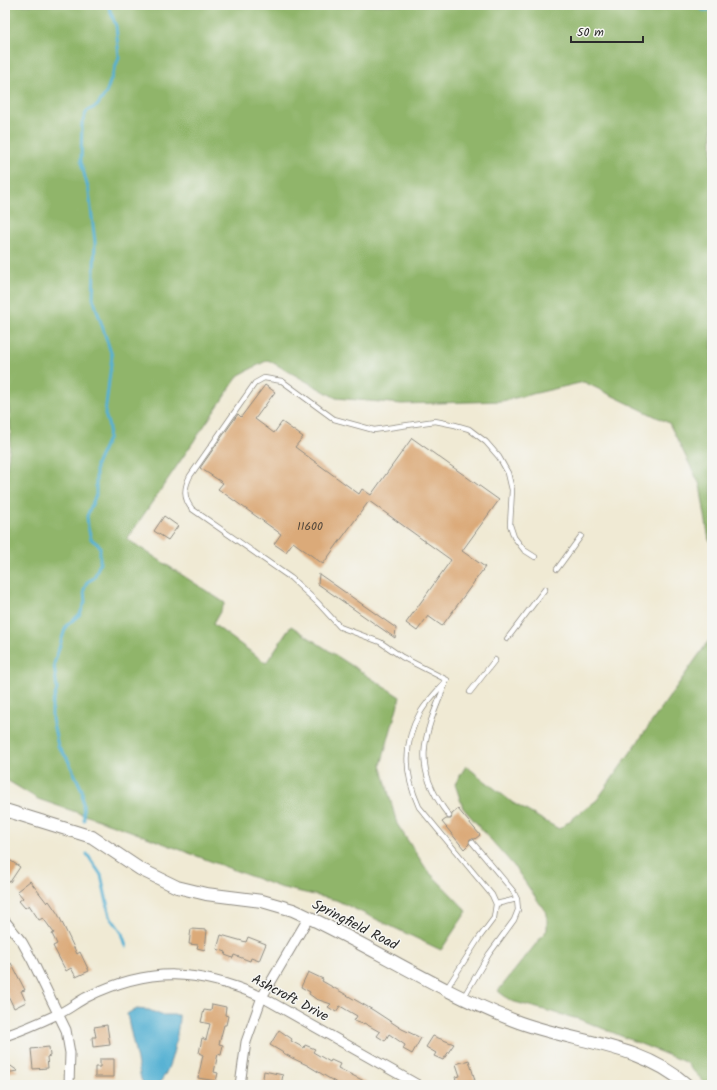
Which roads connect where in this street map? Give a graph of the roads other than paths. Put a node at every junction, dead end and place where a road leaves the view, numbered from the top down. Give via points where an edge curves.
1 (581, 536) dead end
2 (535, 558) dead end
3 (557, 569) dead end
4 (545, 589) dead end
5 (507, 639) dead end
6 (494, 660) dead end
7 (447, 680) junction
8 (470, 692) dead end
9 (5, 810) edge
10 (449, 816) dead end
11 (472, 842) dead end
12 (517, 899) junction
13 (496, 904) junction
14 (309, 917) junction
15 (5, 921) edge
16 (446, 989) junction
17 (262, 997) junction
18 (463, 998) junction
19 (59, 1014) junction
20 (5, 1036) edge
21 (69, 1085) edge
22 (240, 1085) edge
23 (418, 1085) edge
24 (687, 1085) edge

1 - 3 lane
2 - 7 lane via 524,550 514,537 510,525 512,490 508,473 486,442 468,430 435,421 380,430 368,429 334,419 282,381 264,378 254,383 190,476 185,486 187,503 192,510 291,578 340,627 380,642 402,657
4 - 5 lane
6 - 8 lane
7 - 10 lane via 429,723 424,751 429,781 437,800
7 - 13 lane via 420,712 413,729 407,755 411,790 419,807 492,895
9 - 14 street, Springfield Road via 92,837 140,869 177,887 206,894 262,900
11 - 12 lane
12 - 13 lane
12 - 18 lane via 518,910 514,920
13 - 16 lane via 494,918
14 - 16 street, Springfield Road
14 - 17 street
15 - 19 street via 32,960
16 - 18 street, Springfield Road
17 - 19 street, Ashcroft Drive via 235,985 160,974 143,976 110,987
17 - 22 street via 246,1042
17 - 23 street, Ashcroft Drive
18 - 24 street, Springfield Road via 530,1026 640,1055 661,1065
19 - 20 street, Ashcroft Drive
19 - 21 street via 66,1030 70,1053

